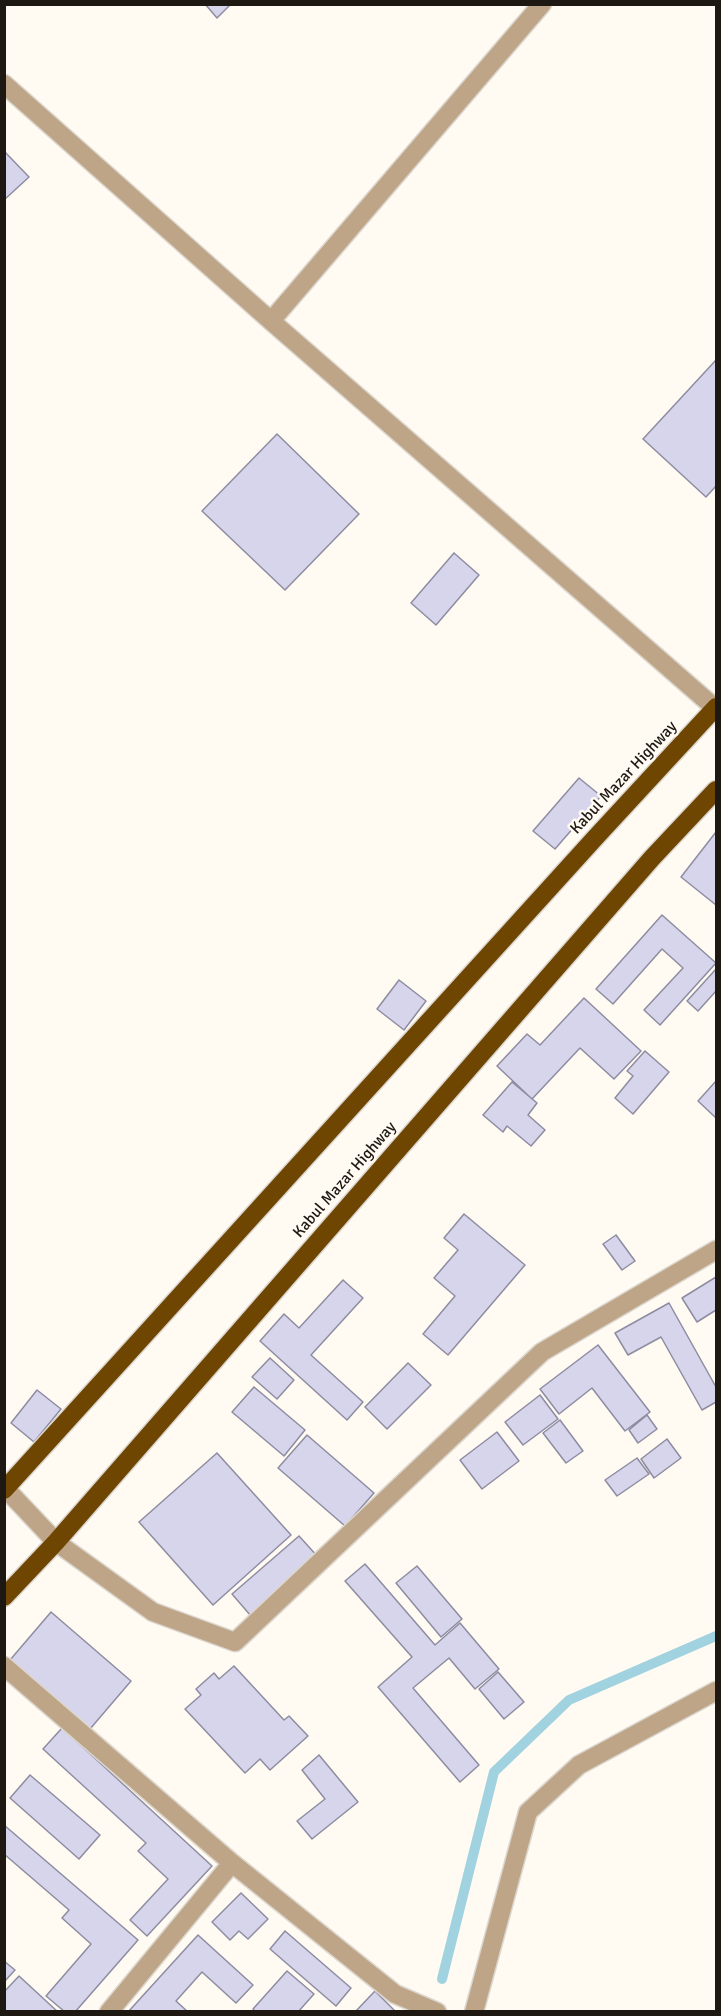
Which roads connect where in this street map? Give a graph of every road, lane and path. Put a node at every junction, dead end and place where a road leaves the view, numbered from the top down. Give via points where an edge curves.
1 (542, 4) edge
2 (4, 84) edge
3 (271, 321) junction
4 (716, 708) edge
5 (717, 790) edge
6 (717, 1250) edge
7 (5, 1489) edge
8 (56, 1542) junction
9 (4, 1597) edge
10 (4, 1666) edge
11 (717, 1691) edge
12 (232, 1863) junction
13 (109, 2012) edge
14 (437, 2012) edge
15 (474, 2012) edge

1 - 3 street
2 - 3 street
3 - 4 street
4 - 7 highway, Kabul Mazar Highway
5 - 8 highway, Kabul Mazar Highway via 652,858
6 - 8 street via 542,1352 235,1642 153,1612
7 - 8 street
8 - 9 highway, Kabul Mazar Highway
10 - 12 street
11 - 15 street via 579,1765 528,1812
12 - 13 street
12 - 14 street via 395,1994

